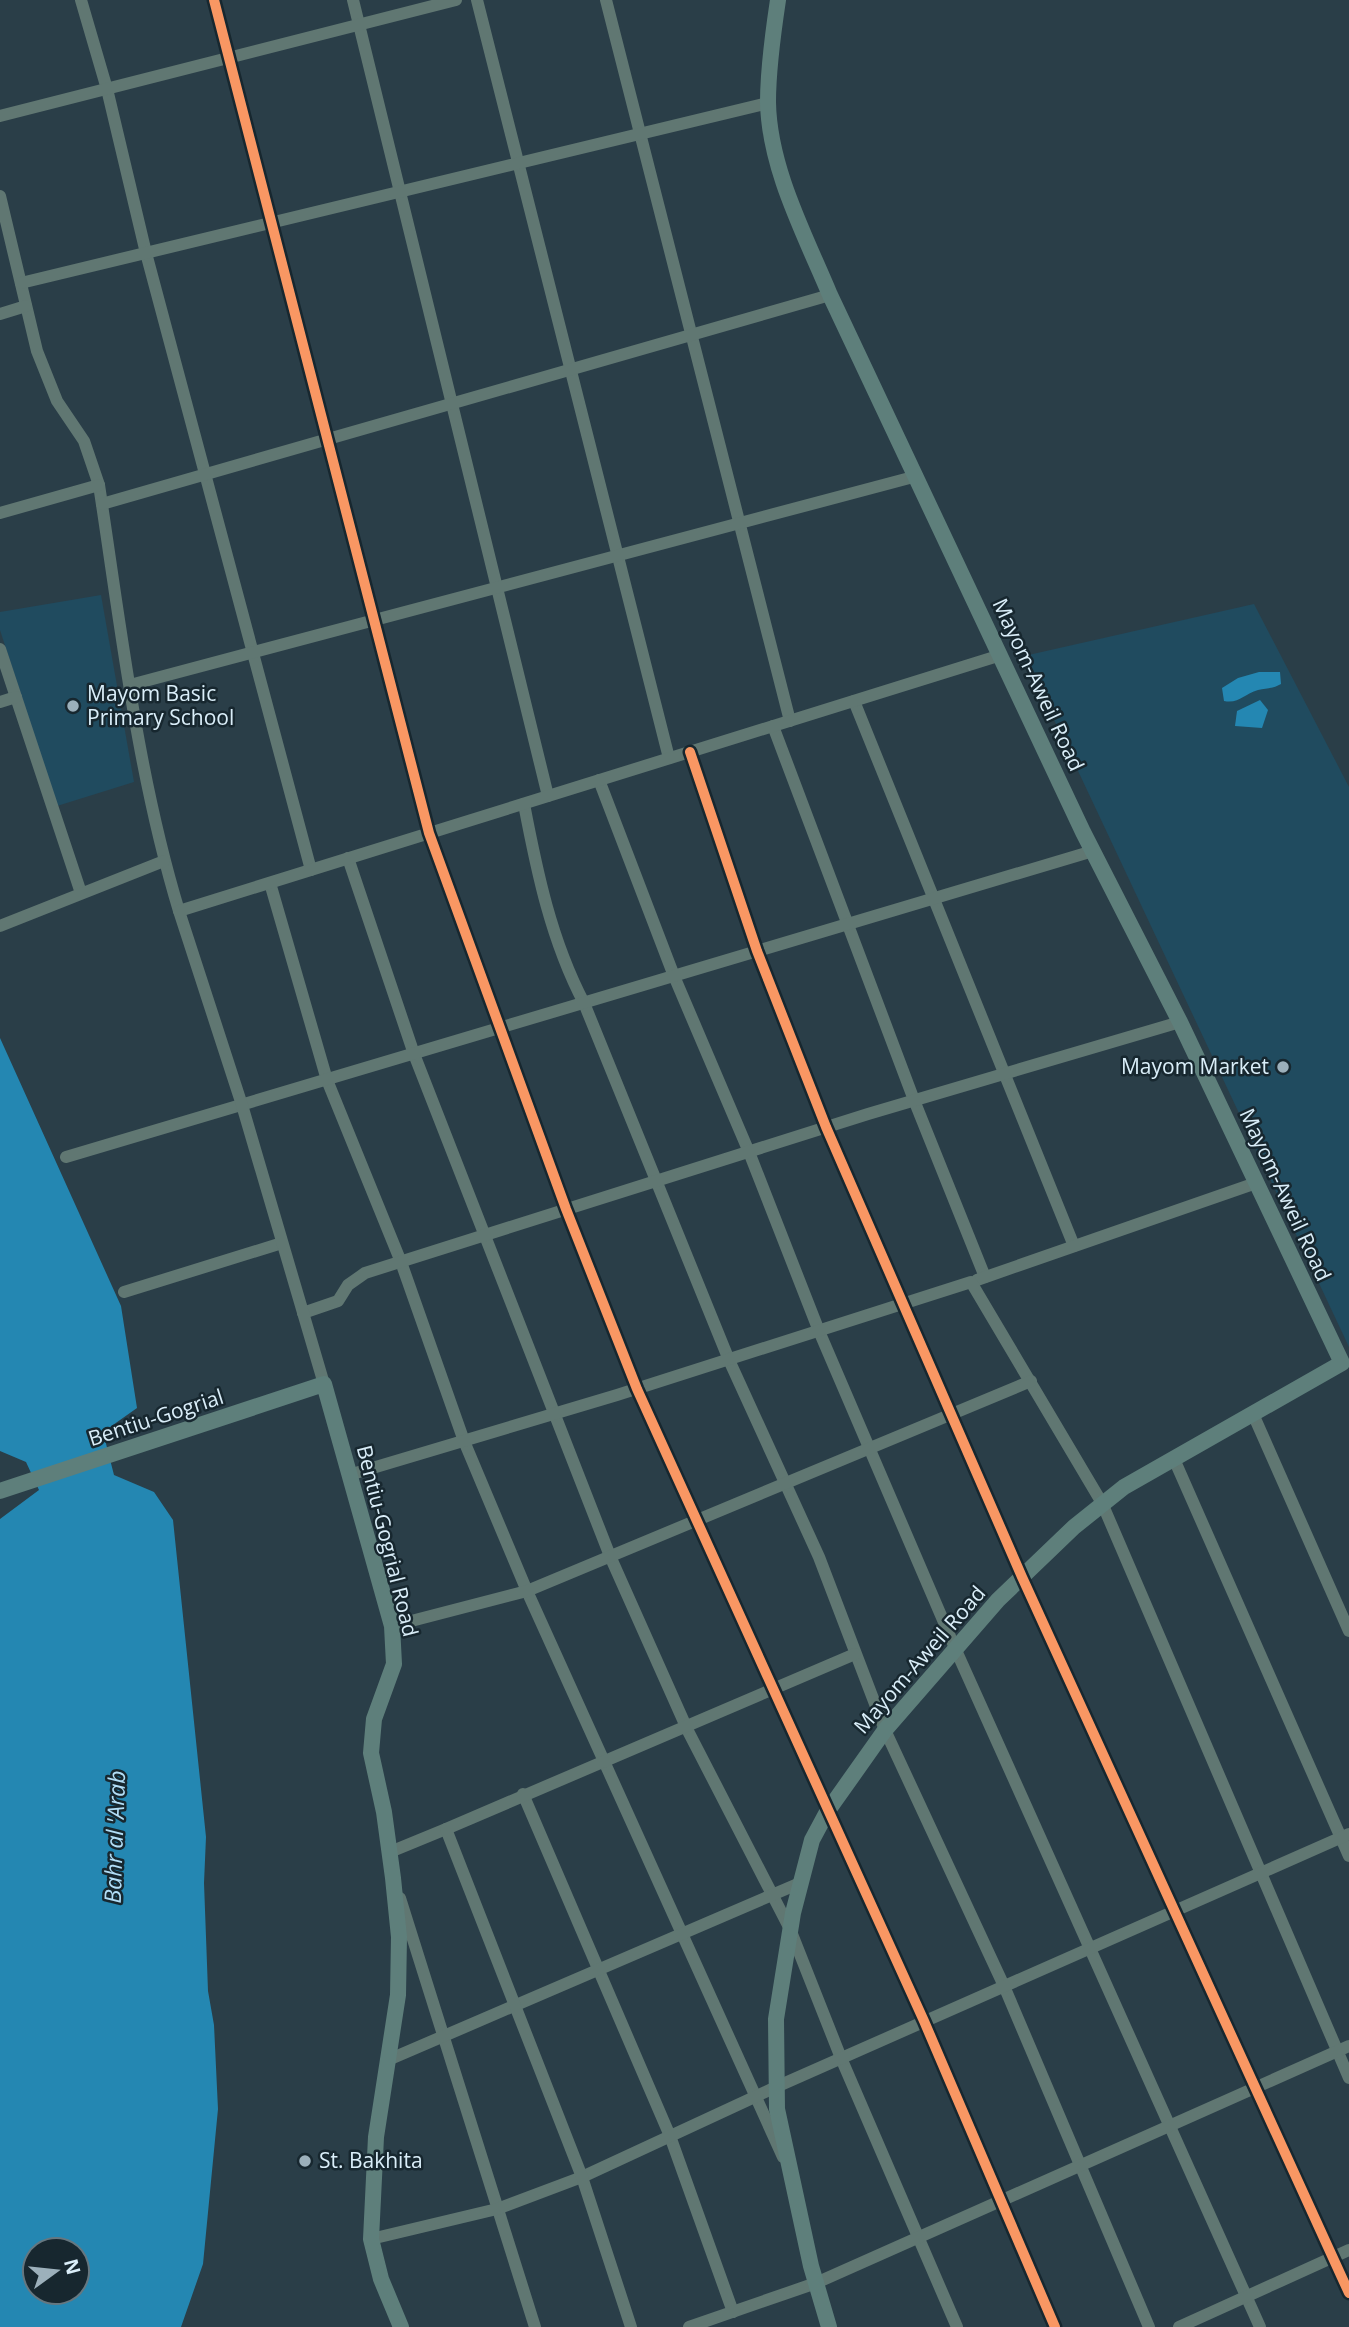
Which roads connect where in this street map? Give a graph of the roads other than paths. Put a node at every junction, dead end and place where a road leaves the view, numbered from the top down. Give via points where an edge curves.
1 (80, 0) edge
2 (214, 0) edge
3 (353, 0) edge
4 (456, 0) edge
5 (477, 0) edge
6 (606, 0) edge
7 (778, 0) edge
8 (359, 25) junction
9 (229, 58) junction
10 (107, 89) junction
11 (768, 103) junction
12 (0, 116) edge
13 (640, 134) junction
14 (518, 163) junction
15 (400, 191) junction
16 (0, 196) edge
17 (271, 222) junction
18 (146, 253) junction
19 (20, 283) junction
20 (830, 295) junction
21 (26, 306) junction
22 (0, 314) edge
23 (692, 335) junction
24 (570, 370) junction
25 (452, 404) junction
26 (327, 439) junction
27 (205, 474) junction
28 (917, 476) junction
29 (99, 485) junction
30 (102, 504) junction
31 (0, 513) edge
32 (740, 523) junction
33 (617, 555) junction
34 (496, 587) junction
35 (374, 620) junction
36 (0, 649) edge
37 (253, 653) junction
38 (1001, 655) junction
39 (130, 685) junction
40 (16, 697) junction
41 (854, 701) junction
42 (0, 702) edge
43 (790, 720) junction
44 (773, 726) junction
45 (690, 752) junction
46 (669, 758) junction
47 (599, 780) junction
48 (548, 796) junction
49 (524, 804) junction
50 (429, 833) junction
51 (1093, 852) junction
52 (348, 858) junction
53 (164, 861) junction
54 (311, 870) junction
55 (270, 883) junction
56 (81, 893) junction
57 (934, 899) junction
58 (179, 911) junction
59 (850, 924) junction
60 (0, 926) edge
61 (757, 951) junction
62 (674, 976) junction
63 (584, 1003) junction
64 (1180, 1022) junction
65 (500, 1028) junction
66 (414, 1054) junction
67 (1005, 1074) junction
68 (327, 1080) junction
69 (914, 1100) junction
70 (242, 1105) junction
71 (826, 1127) junction
72 (749, 1152) junction
73 (66, 1157) dead end
74 (654, 1181) junction
75 (1256, 1183) junction
76 (566, 1209) junction
77 (483, 1236) junction
78 (282, 1242) junction
79 (1074, 1246) junction
80 (401, 1262) junction
81 (985, 1277) junction
82 (971, 1282) junction
83 (124, 1292) dead end
84 (905, 1303) junction
85 (303, 1313) junction
86 (819, 1331) junction
87 (729, 1360) junction
88 (1345, 1361) edge
89 (1031, 1381) junction
90 (324, 1384) junction
91 (637, 1389) junction
92 (554, 1414) junction
93 (951, 1414) junction
94 (1253, 1414) junction
95 (464, 1441) junction
96 (870, 1448) junction
97 (1174, 1459) junction
98 (349, 1475) junction
99 (786, 1483) junction
100 (0, 1491) edge
101 (1102, 1503) junction
102 (695, 1520) junction
103 (610, 1556) junction
104 (1022, 1577) junction
105 (527, 1591) junction
106 (392, 1626) junction
107 (1349, 1630) edge
108 (955, 1648) junction
109 (855, 1654) junction
110 (771, 1689) junction
111 (686, 1726) junction
112 (885, 1730) junction
113 (603, 1760) junction
114 (523, 1794) junction
115 (827, 1812) junction
116 (446, 1829) junction
117 (1345, 1836) edge
118 (390, 1852) junction
119 (1349, 1856) edge
120 (1261, 1873) junction
121 (393, 1878) junction
122 (800, 1883) junction
123 (773, 1895) junction
124 (1174, 1911) junction
125 (790, 1929) junction
126 (682, 1934) junction
127 (1089, 1949) junction
128 (599, 1969) junction
129 (1004, 1986) junction
130 (515, 2005) junction
131 (924, 2021) junction
132 (443, 2036) junction
133 (1343, 2049) edge
134 (841, 2058) junction
135 (388, 2060) junction
136 (1349, 2078) edge
137 (776, 2087) junction
138 (1255, 2088) junction
139 (755, 2096) junction
140 (1168, 2126) junction
141 (670, 2136) junction
142 (1080, 2166) junction
143 (791, 2175) junction
144 (582, 2177) junction
145 (1001, 2201) junction
146 (497, 2209) junction
147 (918, 2238) junction
148 (371, 2239) junction
149 (1349, 2250) edge
150 (1333, 2258) junction
151 (816, 2283) junction
152 (1349, 2293) edge
153 (1245, 2297) junction
154 (733, 2312) junction
155 (401, 2327) edge
156 (535, 2327) edge
157 (631, 2327) edge
158 (689, 2327) edge
159 (829, 2327) edge
160 (957, 2327) edge
161 (1055, 2327) edge
162 (1149, 2327) edge
163 (1179, 2327) edge
164 (1260, 2327) edge

1 - 10 street
2 - 9 street
3 - 8 street
4 - 8 street
5 - 14 street
6 - 13 street
7 - 11 main road, Mayom-Aweil Road
8 - 9 street
8 - 15 street
9 - 10 street
9 - 17 street
10 - 12 street
10 - 18 street
11 - 13 street
11 - 20 main road, Mayom-Aweil Road via 777,158
13 - 14 street
13 - 23 street
14 - 15 street
14 - 24 street
15 - 17 street
15 - 25 street
16 - 19 street
17 - 18 street
17 - 26 street
18 - 19 street
18 - 27 street
19 - 21 street
20 - 23 street
20 - 28 main road, Mayom-Aweil Road
21 - 22 street
21 - 29 street via 37,351 57,401 84,442
23 - 24 street
23 - 32 street
24 - 25 street
24 - 33 street
25 - 26 street
25 - 34 street
26 - 27 street
26 - 35 street
27 - 30 street
27 - 37 street
28 - 32 street
28 - 38 main road, Mayom-Aweil Road
29 - 30 street
29 - 31 street
30 - 39 street
32 - 33 street
32 - 43 street
33 - 34 street
33 - 46 street
34 - 35 street
34 - 48 street
35 - 37 street
35 - 50 street
36 - 40 street
37 - 39 street
37 - 54 street
38 - 41 street
38 - 51 main road, Mayom-Aweil Road
39 - 53 street
40 - 42 street
40 - 56 street
41 - 43 street
41 - 57 street
43 - 44 street
44 - 45 street
44 - 59 street
45 - 46 street
45 - 61 street
46 - 47 street
47 - 48 street
47 - 62 street
48 - 49 street
49 - 50 street
49 - 63 street via 540,886 570,978
50 - 52 street
50 - 65 street
51 - 57 street
51 - 64 main road, Mayom-Aweil Road
52 - 54 street
52 - 66 street
53 - 56 street
53 - 58 street
54 - 55 street
55 - 58 street
55 - 68 street
56 - 60 street
57 - 59 street
57 - 67 street
58 - 70 street
59 - 61 street
59 - 69 street
61 - 62 street
61 - 71 street
62 - 63 street
62 - 72 street
63 - 65 street
63 - 74 street
64 - 67 street
64 - 75 main road, Mayom-Aweil Road
65 - 66 street
65 - 76 street
66 - 68 street
66 - 77 street
67 - 69 street
67 - 79 street
68 - 70 street
68 - 80 street
69 - 71 street
69 - 81 street
70 - 73 street
70 - 78 street
71 - 72 street
71 - 84 street
72 - 74 street
72 - 86 street
74 - 76 street
74 - 87 street
75 - 79 street
75 - 88 main road, Mayom-Aweil Road
76 - 77 street
76 - 91 street
77 - 80 street
77 - 92 street
78 - 83 street
78 - 85 street
79 - 81 street
80 - 85 street via 365,1273 348,1285 338,1301
80 - 95 street
81 - 82 street
82 - 84 street
82 - 89 street
84 - 86 street
84 - 93 street
85 - 90 street
86 - 87 street
86 - 96 street
87 - 91 street
87 - 99 street
88 - 94 main road, Mayom-Aweil Road
89 - 93 street
89 - 101 street
90 - 98 main road, Bentiu-Gogrial Road
90 - 100 main road, Bentiu-Gogrial
91 - 92 street
91 - 102 street
92 - 95 street
92 - 103 street
93 - 96 street
93 - 104 street
94 - 97 main road, Mayom-Aweil Road
94 - 107 street
95 - 98 street
95 - 105 street
96 - 99 street
96 - 108 street
97 - 101 main road, Mayom-Aweil Road
97 - 117 street
98 - 106 main road, Bentiu-Gogrial Road
99 - 102 street
99 - 109 street
101 - 104 main road, Mayom-Aweil Road
101 - 120 street
102 - 103 street
102 - 110 street
103 - 105 street
103 - 111 street
104 - 108 main road, Mayom-Aweil Road
104 - 124 street
105 - 106 street
105 - 113 street
106 - 118 main road, Bentiu-Gogrial Road via 394,1664 372,1728 371,1753
108 - 112 main road, Mayom-Aweil Road
108 - 127 street
109 - 110 street
109 - 112 street
110 - 111 street
110 - 115 street
111 - 113 street
111 - 123 street
112 - 115 main road, Mayom-Aweil Road
112 - 129 street
113 - 114 street
113 - 126 street
114 - 116 street
114 - 128 street
115 - 122 main road, Mayom-Aweil Road via 812,1840
115 - 131 street
116 - 118 street
116 - 130 street
117 - 119 street
117 - 120 street
118 - 121 main road, Bentiu-Gogrial Road
120 - 124 street
120 - 133 street
121 - 132 street
121 - 135 main road, Bentiu-Gogrial Road via 398,1995
122 - 123 street
122 - 125 main road, Mayom-Aweil Road
123 - 125 street
123 - 126 street
124 - 127 street
124 - 138 street
125 - 134 street
125 - 137 main road, Mayom-Aweil Road via 776,2019
126 - 128 street
126 - 139 street
127 - 129 street
127 - 140 street
128 - 130 street
128 - 141 street
129 - 131 street
129 - 142 street
130 - 132 street
130 - 144 street
131 - 134 street
131 - 145 street
132 - 135 street
132 - 146 street
133 - 136 street
133 - 138 street
134 - 137 street
134 - 147 street
135 - 148 main road, Bentiu-Gogrial Road via 376,2137
137 - 139 street
137 - 143 main road, Mayom-Aweil Road
138 - 140 street
138 - 150 street
139 - 141 street
139 - 143 street
140 - 142 street
140 - 153 street
141 - 144 street
141 - 154 street
142 - 145 street
142 - 162 street
143 - 151 main road, Mayom-Aweil Road
144 - 146 street
144 - 157 street
145 - 147 street
145 - 161 street
146 - 148 street
146 - 156 street
147 - 151 street
147 - 160 street
148 - 155 main road, Bentiu-Gogrial Road
149 - 150 street
150 - 152 street
150 - 153 street
151 - 154 street
151 - 159 main road, Mayom-Aweil Road
153 - 163 street
153 - 164 street
154 - 158 street

